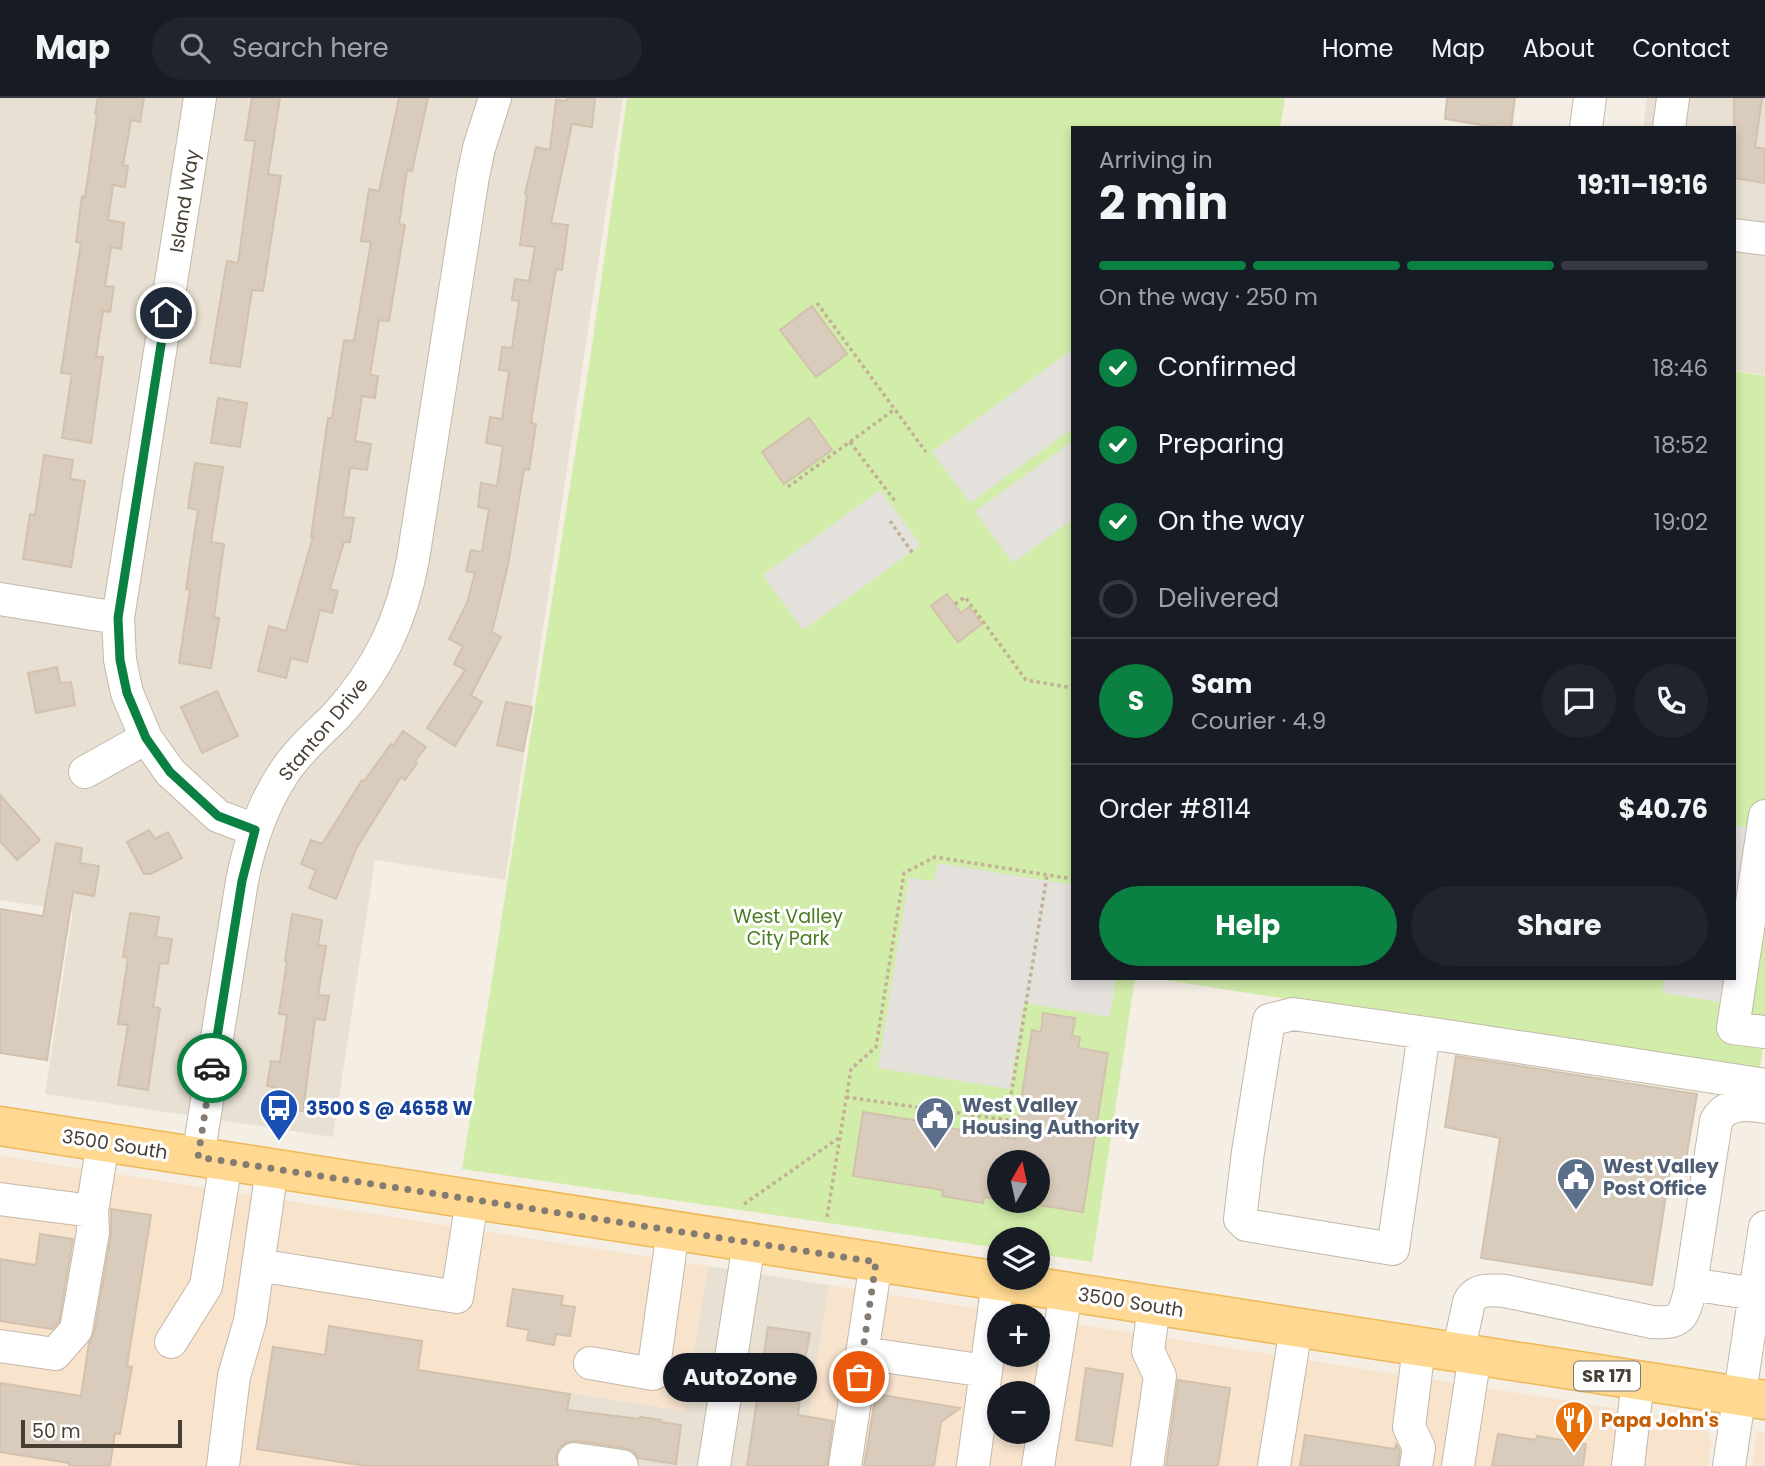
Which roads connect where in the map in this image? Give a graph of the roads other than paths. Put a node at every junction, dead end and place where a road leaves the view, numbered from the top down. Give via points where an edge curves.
1 (200, 98) edge
2 (495, 98) edge
3 (1590, 98) edge
4 (1673, 98) edge
5 (1586, 126) edge
6 (1669, 126) edge
7 (1736, 235) edge
8 (1765, 239) edge
9 (0, 598) edge
10 (118, 618) junction
11 (146, 738) junction
12 (85, 772) dead end
13 (1765, 816) edge
14 (255, 830) junction
15 (1424, 1032) junction
16 (1765, 1032) edge
17 (1765, 1085) edge
18 (1765, 1107) edge
19 (0, 1126) edge
20 (103, 1143) junction
21 (212, 1159) junction
22 (272, 1169) junction
23 (0, 1199) edge
24 (472, 1200) junction
25 (92, 1211) junction
26 (673, 1231) junction
27 (1764, 1241) edge
28 (749, 1243) junction
29 (876, 1262) junction
30 (258, 1265) junction
31 (987, 1279) edge
32 (1692, 1284) junction
33 (1050, 1289) edge
34 (998, 1290) edge
35 (1066, 1292) junction
36 (1755, 1294) junction
37 (1154, 1306) junction
38 (1296, 1328) junction
39 (171, 1342) dead end
40 (0, 1346) edge
41 (1419, 1347) junction
42 (862, 1353) junction
43 (1467, 1354) junction
44 (590, 1363) dead end
45 (986, 1371) junction
46 (1638, 1381) junction
47 (1753, 1398) edge
48 (574, 1459) dead end
49 (223, 1466) edge
50 (622, 1466) edge
51 (714, 1466) edge
52 (845, 1466) edge
53 (973, 1466) edge
54 (1038, 1466) edge
55 (1147, 1466) edge
56 (1274, 1466) edge
57 (1416, 1466) edge
58 (1458, 1466) edge
59 (1628, 1466) edge
60 (1729, 1466) edge

1 - 10 street, Island Way
2 - 14 street, Stanton Drive via 473,176 403,604 371,671 285,770
3 - 5 street
4 - 6 street
7 - 8 street
9 - 10 street
10 - 11 street, Island Way via 127,693
11 - 12 street
11 - 14 street, Island Way via 170,772 218,816
13 - 16 street via 1733,1028
14 - 21 street, Stanton Drive via 242,881
15 - 15 street via 1293,1014 1269,1020 1240,1219 1247,1225 1393,1249
15 - 17 street
18 - 32 street via 1734,1106 1716,1121
19 - 20 main road, 3500 South / SR 171
20 - 21 main road, 3500 South / SR 171
20 - 25 street
21 - 22 main road, 3500 South / SR 171
21 - 39 street, Stanton Drive via 206,1286
22 - 24 main road, 3500 South / SR 171
22 - 30 street
23 - 25 street
24 - 26 main road, 3500 South / SR 171
24 - 30 street via 457,1297
25 - 40 street via 93,1232 76,1330 55,1354
26 - 28 main road, 3500 South / SR 171
26 - 44 street via 653,1374
27 - 36 street
28 - 29 main road, 3500 South / SR 171
28 - 51 street
29 - 31 main road, 3500 South / SR 171
29 - 42 street
30 - 49 street via 250,1321 234,1376
32 - 36 street
32 - 43 street via 1684,1313 1664,1323 1505,1291 1476,1293 1469,1302
33 - 35 main road, 3500 South / SR 171
34 - 45 street
35 - 37 main road, 3500 South / SR 171
35 - 54 street
36 - 47 street
37 - 38 main road, 3500 South / SR 171
37 - 55 street via 1148,1351 1160,1376
38 - 41 main road, 3500 South / SR 171
38 - 56 street
41 - 43 main road, 3500 South / SR 171
41 - 57 street via 1409,1427 1419,1448
42 - 45 street
42 - 52 street
43 - 46 main road, 3500 South / SR 171
43 - 58 street
45 - 53 street
46 - 47 main road, 3500 South / SR 171
46 - 59 street
47 - 60 street
48 - 50 street

